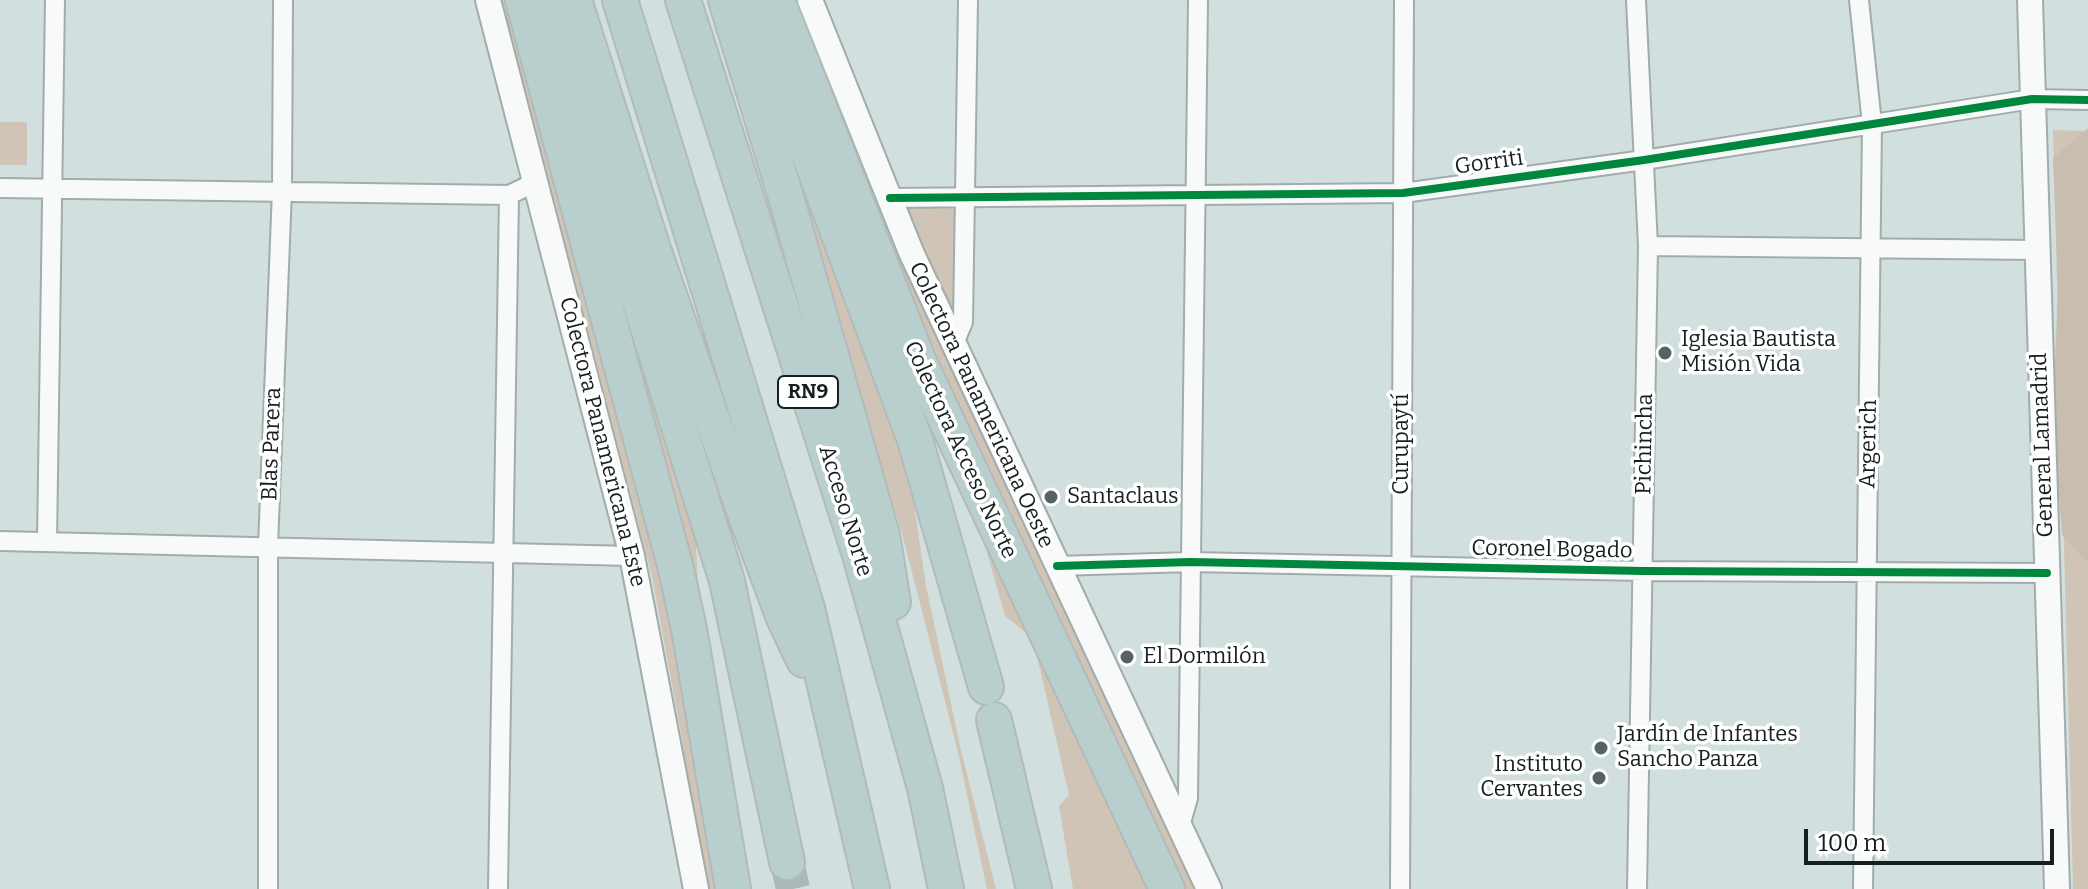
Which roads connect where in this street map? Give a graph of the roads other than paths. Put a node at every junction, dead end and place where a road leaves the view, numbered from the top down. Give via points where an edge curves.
1 (55, 0) edge
2 (283, 0) edge
3 (488, 0) edge
4 (523, 0) edge
5 (550, 0) edge
6 (574, 0) edge
7 (620, 0) edge
8 (683, 0) edge
9 (726, 0) edge
10 (752, 0) edge
11 (777, 0) edge
12 (810, 0) edge
13 (968, 0) edge
14 (1198, 0) edge
15 (1404, 0) edge
16 (1636, 0) edge
17 (1859, 0) edge
18 (2030, 0) edge
19 (2032, 99) junction
20 (2088, 100) edge
21 (1872, 124) junction
22 (1644, 160) junction
23 (536, 182) junction
24 (0, 188) edge
25 (52, 189) junction
26 (282, 190) junction
27 (1403, 193) junction
28 (509, 195) junction
29 (1197, 195) junction
30 (890, 198) junction
31 (964, 199) junction
32 (1648, 246) junction
33 (1871, 248) junction
34 (2037, 250) junction
35 (953, 346) junction
36 (0, 541) edge
37 (47, 542) junction
38 (268, 546) junction
39 (504, 554) junction
40 (632, 556) junction
41 (1190, 562) junction
42 (1401, 565) junction
43 (1057, 566) junction
44 (1643, 571) junction
45 (1868, 572) junction
46 (2047, 573) junction
47 (986, 687) dead end
48 (831, 715) junction
49 (994, 720) dead end
50 (925, 788) junction
51 (1180, 826) junction
52 (787, 862) tunnel mouth
53 (268, 889) edge
54 (498, 889) edge
55 (696, 889) edge
56 (733, 889) edge
57 (872, 889) edge
58 (946, 889) edge
59 (1034, 889) edge
60 (1167, 889) edge
61 (1209, 889) edge
62 (1400, 889) edge
63 (1637, 889) edge
64 (1863, 889) edge
65 (2057, 889) edge

1 - 25 street
2 - 26 street, Blas Parera
3 - 23 street, Colectora Panamericana Este
4 - 56 highway via 676,569
5 - 52 highway via 727,581
6 - 48 highway via 746,516 784,618
7 - 48 highway, RN9 via 807,608
8 - 50 highway, Acceso Norte / RN9 via 860,555
9 - 50 highway via 882,535
10 - 47 highway via 915,440
11 - 60 highway, Colectora Acceso Norte via 918,360
12 - 30 street, Colectora Panamericana Oeste
13 - 31 street
14 - 29 street
15 - 27 street, Curupaytí
16 - 22 street, Pichincha
17 - 21 street, Argerich
18 - 19 street, General Lamadrid
19 - 20 street, Gorriti
19 - 21 street, Gorriti
19 - 34 street, General Lamadrid
21 - 22 street, Gorriti
21 - 33 street, Argerich
22 - 27 street, Gorriti
22 - 32 street, Pichincha
23 - 28 street
23 - 40 street, Colectora Panamericana Este
24 - 25 street
25 - 26 street
25 - 37 street
26 - 28 street
26 - 38 street, Blas Parera
27 - 29 street, Gorriti
27 - 42 street, Curupaytí
28 - 39 street
29 - 31 street, Gorriti
29 - 41 street
30 - 31 street, Gorriti
30 - 35 street, Colectora Panamericana Oeste
31 - 35 street via 963,322
32 - 33 street
32 - 44 street, Pichincha
33 - 34 street
33 - 45 street, Argerich
34 - 46 street, General Lamadrid
35 - 43 street, Colectora Panamericana Oeste
36 - 37 street
37 - 38 street
38 - 39 street
38 - 53 street, Blas Parera
39 - 40 street
39 - 54 street
40 - 55 street, Colectora Panamericana Este
41 - 42 street, Coronel Bogado
41 - 43 street, Coronel Bogado
41 - 51 street via 1188,798
42 - 44 street, Coronel Bogado
42 - 62 street, Curupaytí
43 - 51 street, Colectora Panamericana Oeste
44 - 45 street, Coronel Bogado
44 - 63 street, Pichincha
45 - 46 street, Coronel Bogado
45 - 64 street, Argerich
46 - 65 street, General Lamadrid
48 - 57 highway, RN9
49 - 59 highway
50 - 58 highway, Acceso Norte / RN9
51 - 61 street, Colectora Panamericana Oeste

